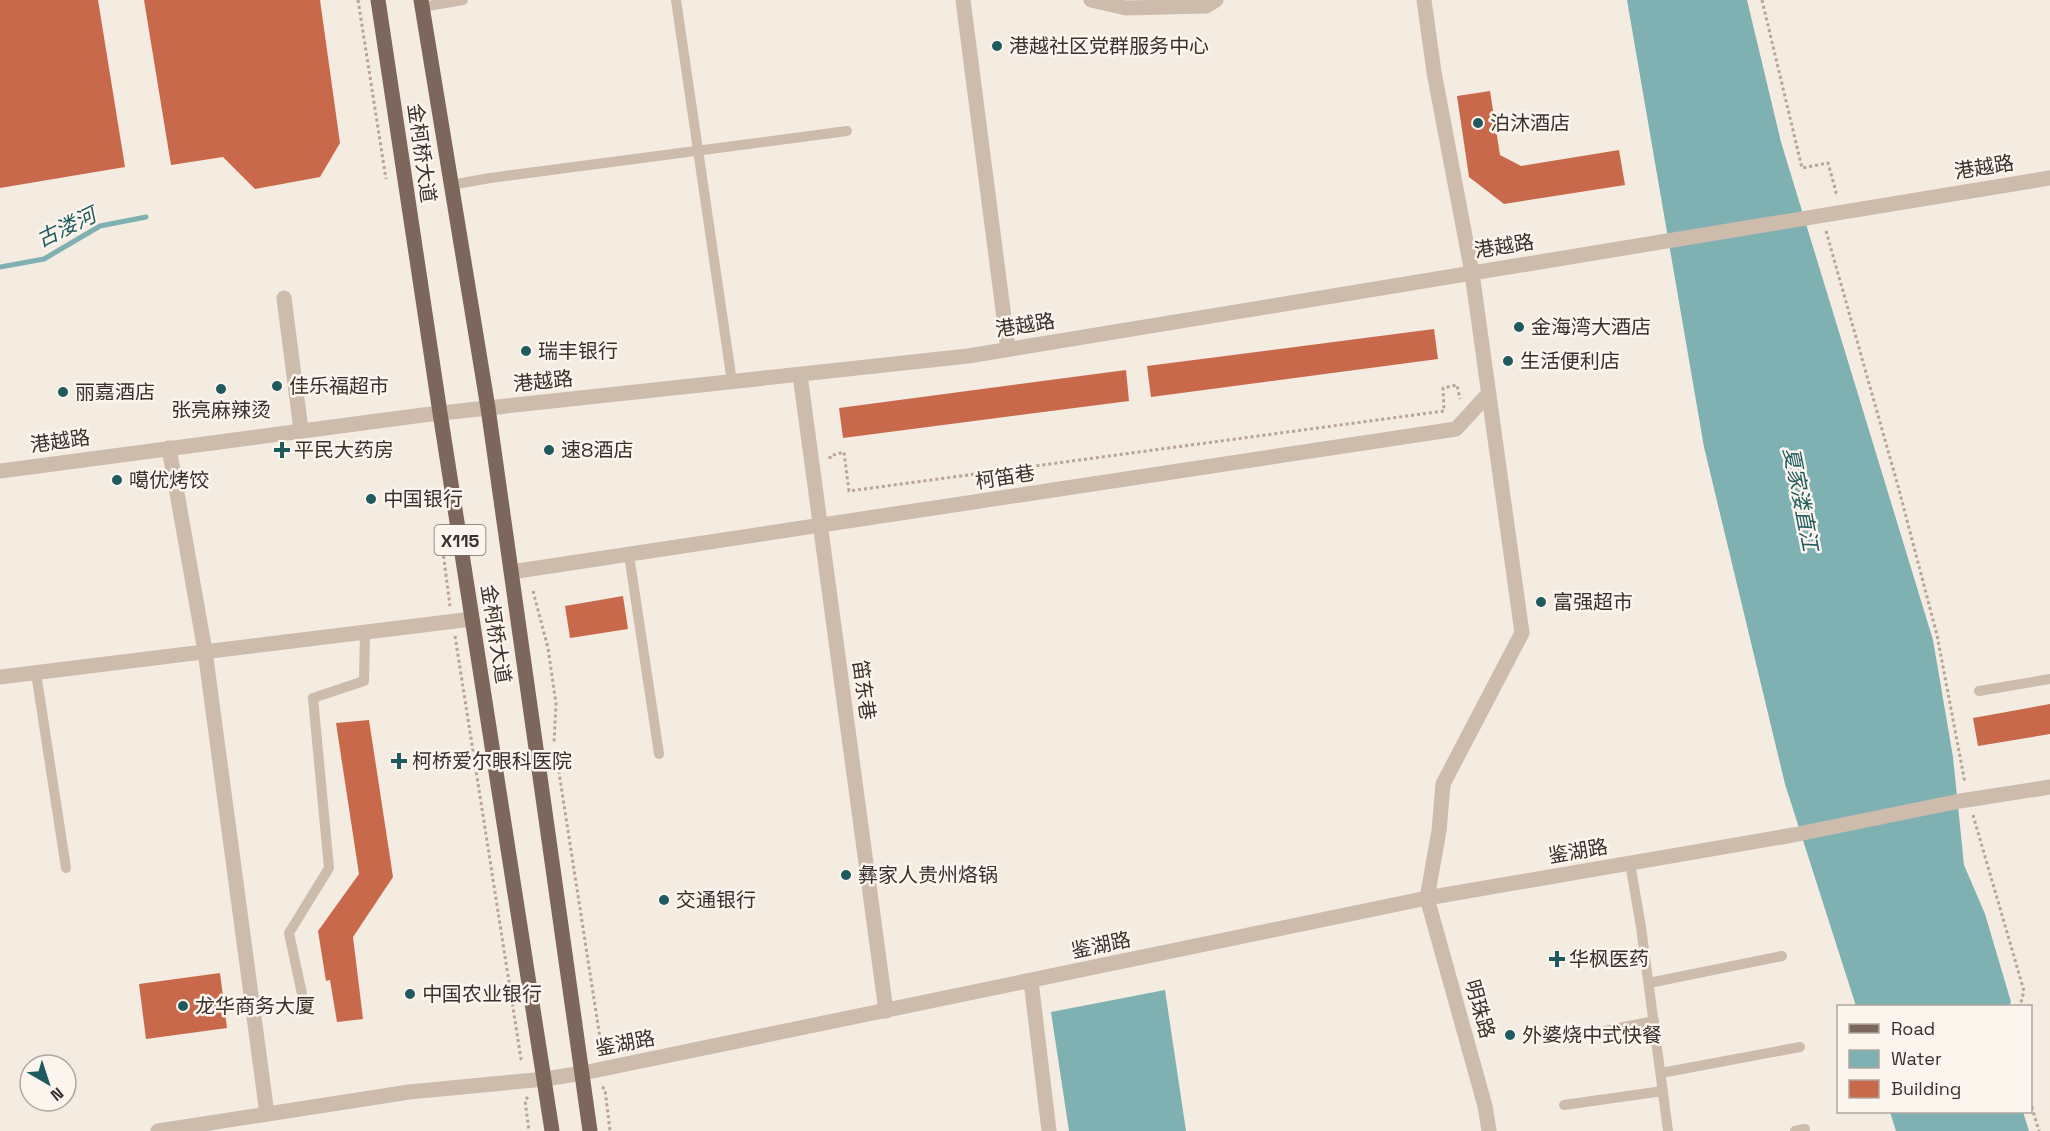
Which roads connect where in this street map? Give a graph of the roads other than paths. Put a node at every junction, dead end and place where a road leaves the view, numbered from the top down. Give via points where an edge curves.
1 (378, 0) edge
2 (463, 0) edge
3 (676, 0) edge
4 (963, 0) edge
5 (1091, 0) edge
6 (1216, 0) edge
7 (1424, 0) edge
8 (421, 4) edge
9 (847, 131) dead end
10 (697, 151) junction
11 (2050, 178) edge
12 (451, 185) junction
13 (1472, 273) junction
14 (284, 298) dead end
15 (1008, 349) junction
16 (800, 375) junction
17 (732, 382) junction
18 (1489, 393) junction
19 (488, 408) junction
20 (440, 413) junction
21 (301, 430) junction
22 (169, 448) junction
23 (0, 471) edge
24 (820, 526) junction
25 (629, 555) junction
26 (511, 572) junction
27 (472, 619) junction
28 (365, 632) junction
29 (205, 651) junction
30 (36, 673) junction
31 (0, 677) edge
32 (2050, 679) edge
33 (1979, 691) dead end
34 (659, 754) dead end
35 (2050, 787) edge
36 (1630, 863) junction
37 (66, 868) dead end
38 (1427, 898) junction
39 (1782, 957) dead end
40 (1031, 981) junction
41 (1649, 983) junction
42 (304, 1008) dead end
43 (886, 1011) junction
44 (1654, 1022) junction
45 (1565, 1039) dead end
46 (1800, 1047) dead end
47 (583, 1073) junction
48 (1661, 1073) junction
49 (545, 1079) junction
50 (1663, 1091) junction
51 (1564, 1105) dead end
52 (267, 1114) junction
53 (158, 1131) edge
54 (552, 1131) edge
55 (590, 1131) edge
56 (1049, 1131) edge
57 (1489, 1131) edge
58 (1668, 1131) edge

1 - 20 main road, 金柯桥大道 / X115
2 - 8 lane
3 - 10 lane
4 - 15 street
5 - 6 street via 1126,8 1206,6
7 - 13 street
8 - 12 main road, 金柯桥大道 / X115
9 - 10 lane
10 - 12 lane
10 - 17 lane
11 - 13 street, 港越路
12 - 19 main road, 金柯桥大道 / X115
13 - 15 street, 港越路
13 - 18 street
14 - 21 street
15 - 16 street, 港越路
16 - 17 street, 港越路
16 - 24 street, 笛东巷
17 - 19 street, 港越路
18 - 24 street, 柯笛巷 via 1456,429
18 - 38 street via 1522,633 1443,784
19 - 20 street, 港越路
19 - 26 main road, 金柯桥大道 / X115
20 - 21 street, 港越路
20 - 27 main road, 金柯桥大道 / X115
21 - 22 street, 港越路
22 - 23 street, 港越路
22 - 29 street
24 - 25 street, 柯笛巷
24 - 43 street, 笛东巷
25 - 26 street, 柯笛巷
25 - 34 lane
26 - 47 main road, 金柯桥大道 / X115
27 - 28 street
27 - 49 main road, 金柯桥大道 / X115
28 - 29 street
28 - 42 lane via 364,681 313,698 329,868 290,933
29 - 30 street
29 - 52 street
30 - 31 street
30 - 37 lane
32 - 33 lane
35 - 36 street, 鉴湖路
36 - 38 street, 鉴湖路
36 - 41 lane
38 - 40 street, 鉴湖路
38 - 57 street, 明珠路
39 - 41 lane
40 - 43 street, 鉴湖路
40 - 56 street
41 - 44 lane
43 - 47 street, 鉴湖路
44 - 45 lane
44 - 48 lane
46 - 48 lane
47 - 49 street, 鉴湖路
47 - 55 main road, 金柯桥大道 / X115
48 - 50 lane
49 - 52 street, 鉴湖路 via 409,1092
49 - 54 main road, 金柯桥大道 / X115
50 - 51 lane
50 - 58 lane
52 - 53 street, 鉴湖路

